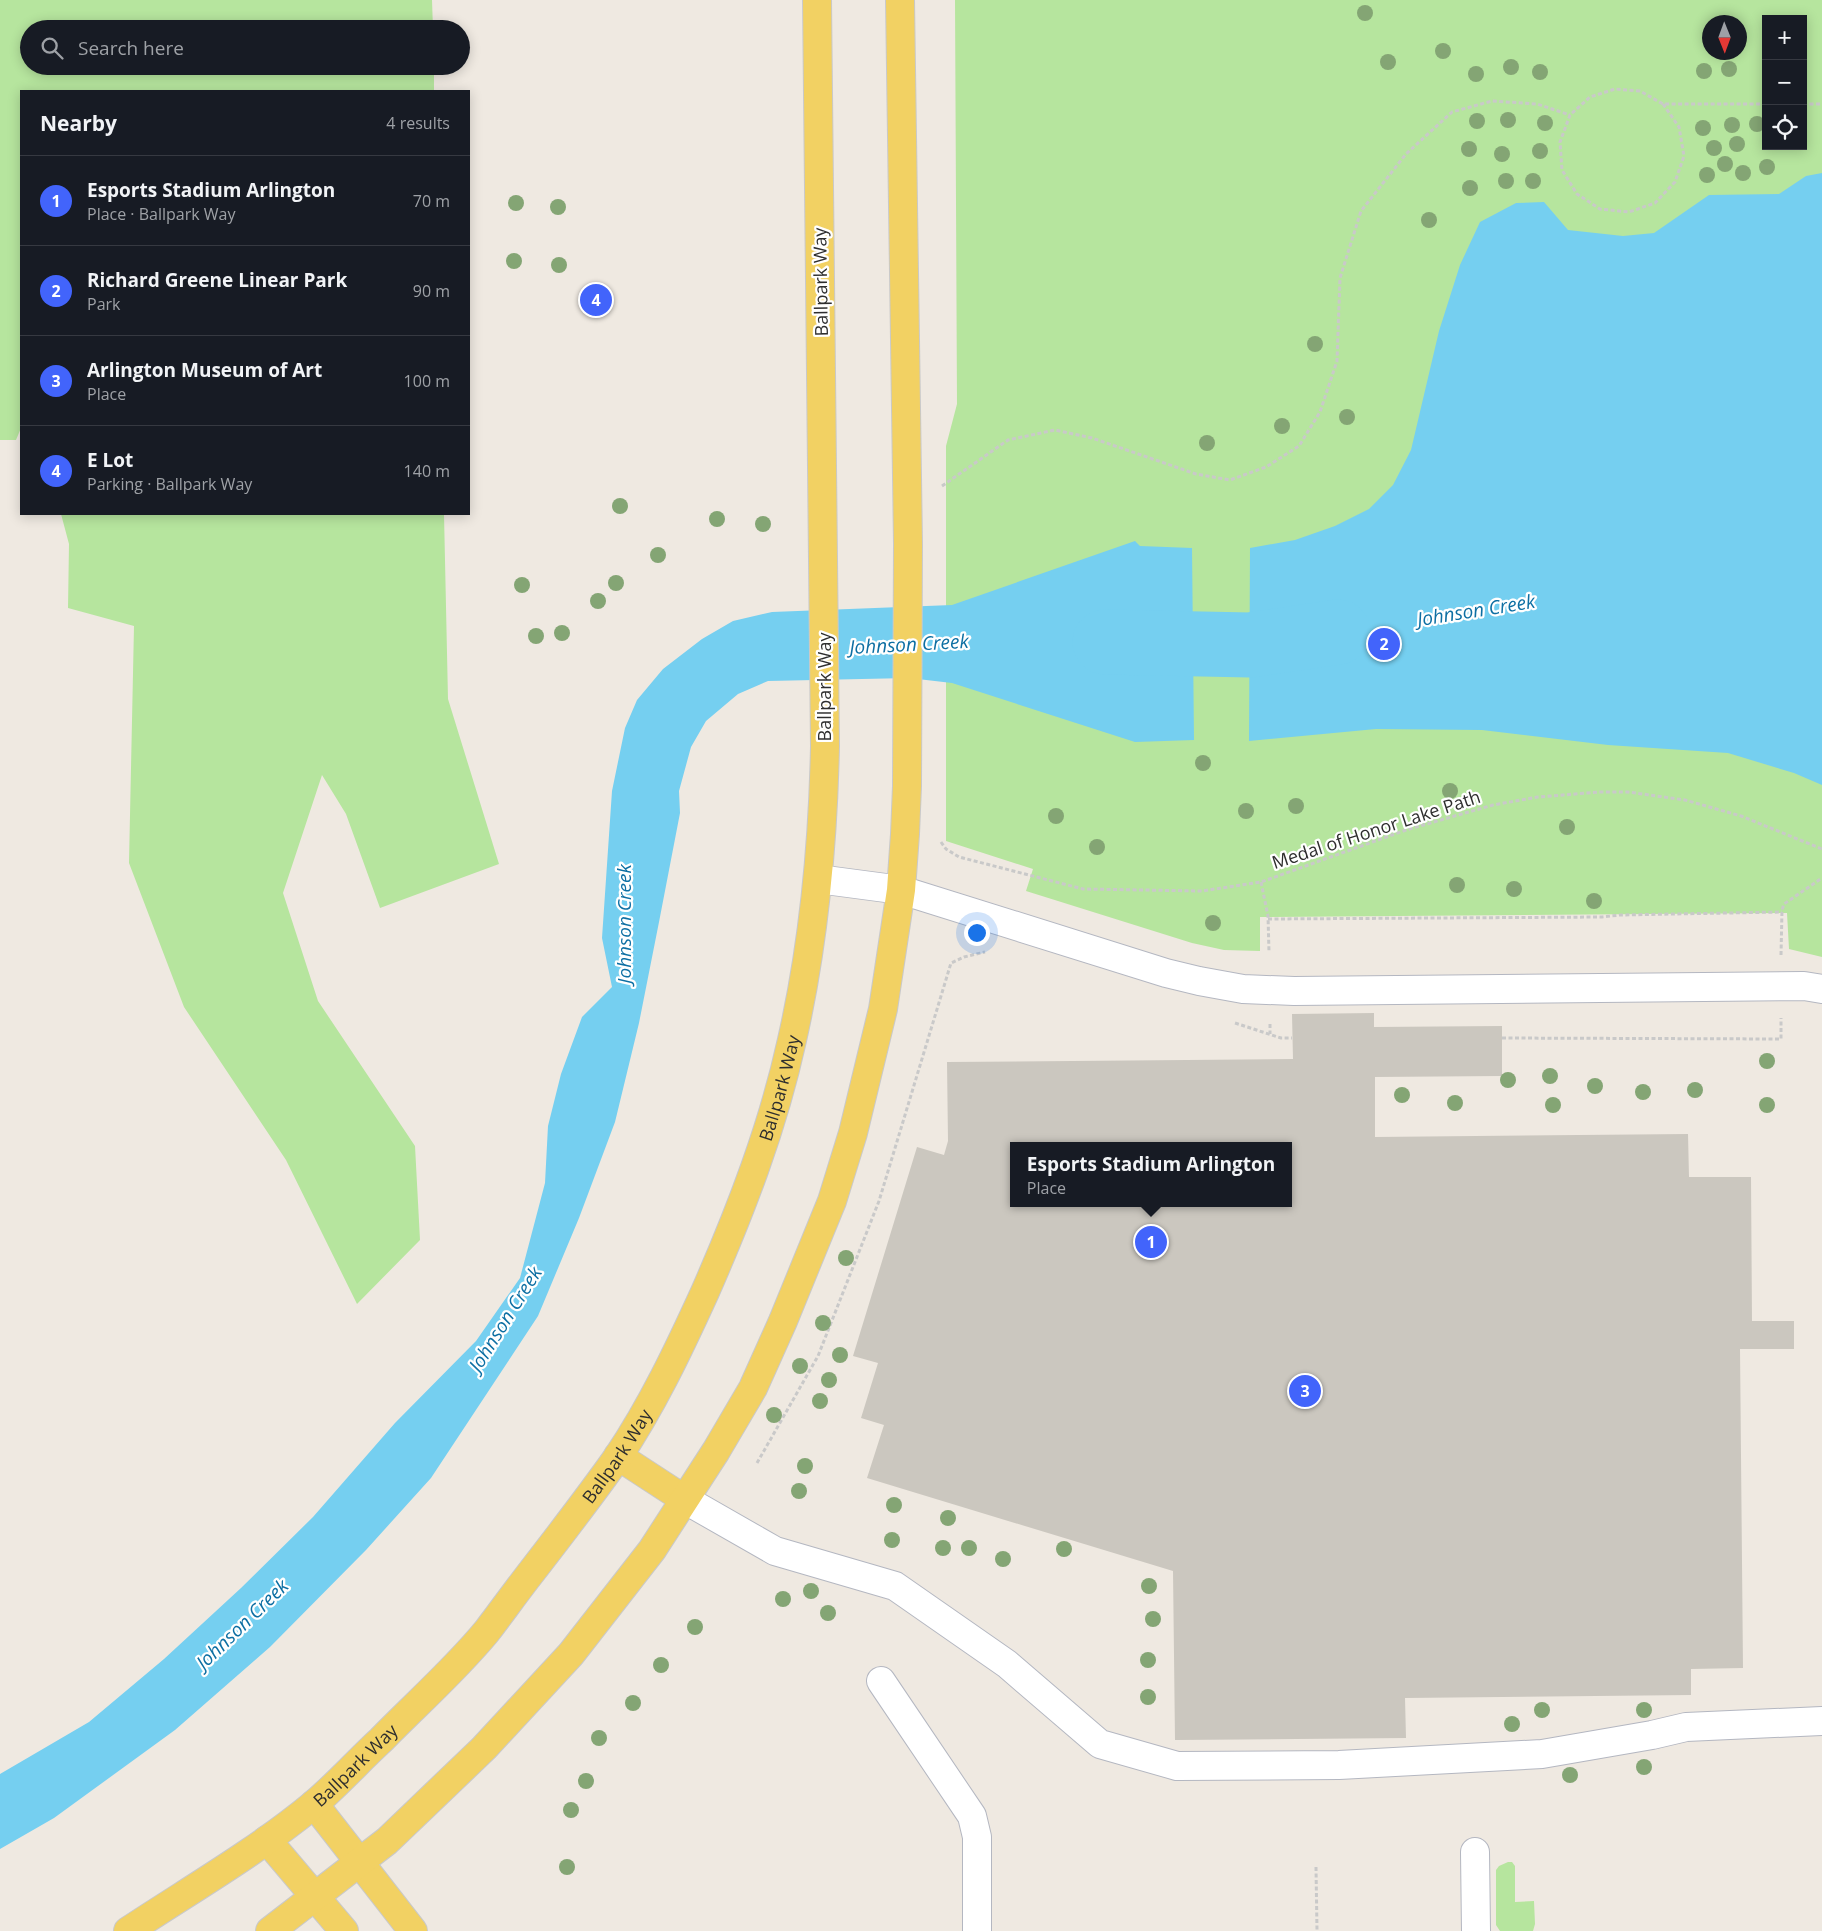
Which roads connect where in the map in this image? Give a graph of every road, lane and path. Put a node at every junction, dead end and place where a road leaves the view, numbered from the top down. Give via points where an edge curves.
1 (817, 0) edge
2 (900, 0) edge
3 (1663, 104) junction
4 (1762, 104) edge
5 (1807, 104) edge
6 (1822, 104) edge
7 (1570, 115) junction
8 (942, 486) dead end
9 (941, 842) dead end
10 (1822, 849) edge
11 (818, 879) junction
12 (1261, 882) junction
13 (901, 890) junction
14 (1782, 912) dead end
15 (1268, 920) junction
16 (993, 951) dead end
17 (1269, 952) dead end
18 (1822, 989) edge
19 (1233, 1022) dead end
20 (1270, 1024) dead end
21 (1270, 1034) junction
22 (1292, 1038) dead end
23 (618, 1456) junction
24 (757, 1463) dead end
25 (684, 1499) junction
26 (881, 1681) dead end
27 (1822, 1721) edge
28 (314, 1804) junction
29 (267, 1840) junction
30 (1475, 1852) dead end
31 (359, 1860) junction
32 (1316, 1867) dead end
33 (314, 1895) junction
34 (128, 1931) edge
35 (270, 1931) edge
36 (344, 1931) edge
37 (412, 1931) edge
38 (977, 1931) edge
39 (1317, 1931) edge
40 (1476, 1931) edge

1 - 11 main road, Ballpark Way via 825,746
2 - 13 main road via 908,544 907,746
3 - 4 path
3 - 7 path via 1640,92 1614,89 1590,97
3 - 7 path via 1679,127 1684,156 1675,182 1655,203 1629,212 1600,209 1577,194 1562,170 1560,142
5 - 6 path
7 - 8 path via 1537,104 1492,101 1452,112 1406,154 1361,210 1340,278 1337,361 1320,412 1299,446 1266,467 1230,480 1196,474 1101,440 1055,430 1008,440
9 - 12 path, Medal of Honor Lake Path via 959,857 1083,889 1202,891
10 - 12 path, Medal of Honor Lake Path via 1741,816 1685,800 1628,792 1600,792 1538,797 1456,815
11 - 13 lane
11 - 23 main road, Ballpark Way via 812,935 792,1040 759,1157 697,1308 665,1375
12 - 15 path
13 - 18 lane via 1166,973 1243,989 1804,986
13 - 25 main road via 883,1009 853,1133 832,1200 753,1388
14 - 15 path
15 - 17 path
16 - 24 path via 964,957 951,964 879,1202 818,1356
19 - 21 path
20 - 21 path
21 - 22 path
23 - 25 main road
23 - 28 main road, Ballpark Way via 486,1633
25 - 27 lane via 775,1551 895,1586 1007,1664 1100,1744 1177,1766 1339,1765 1542,1754 1686,1727
25 - 31 main road via 652,1550 571,1654 530,1700 428,1802 387,1840
26 - 38 lane via 972,1816 977,1837
28 - 29 main road, Ballpark Way
28 - 31 main road
29 - 33 main road
29 - 34 main road, Ballpark Way
30 - 40 lane
31 - 33 main road
31 - 37 main road
32 - 39 path
33 - 35 main road
33 - 36 main road

